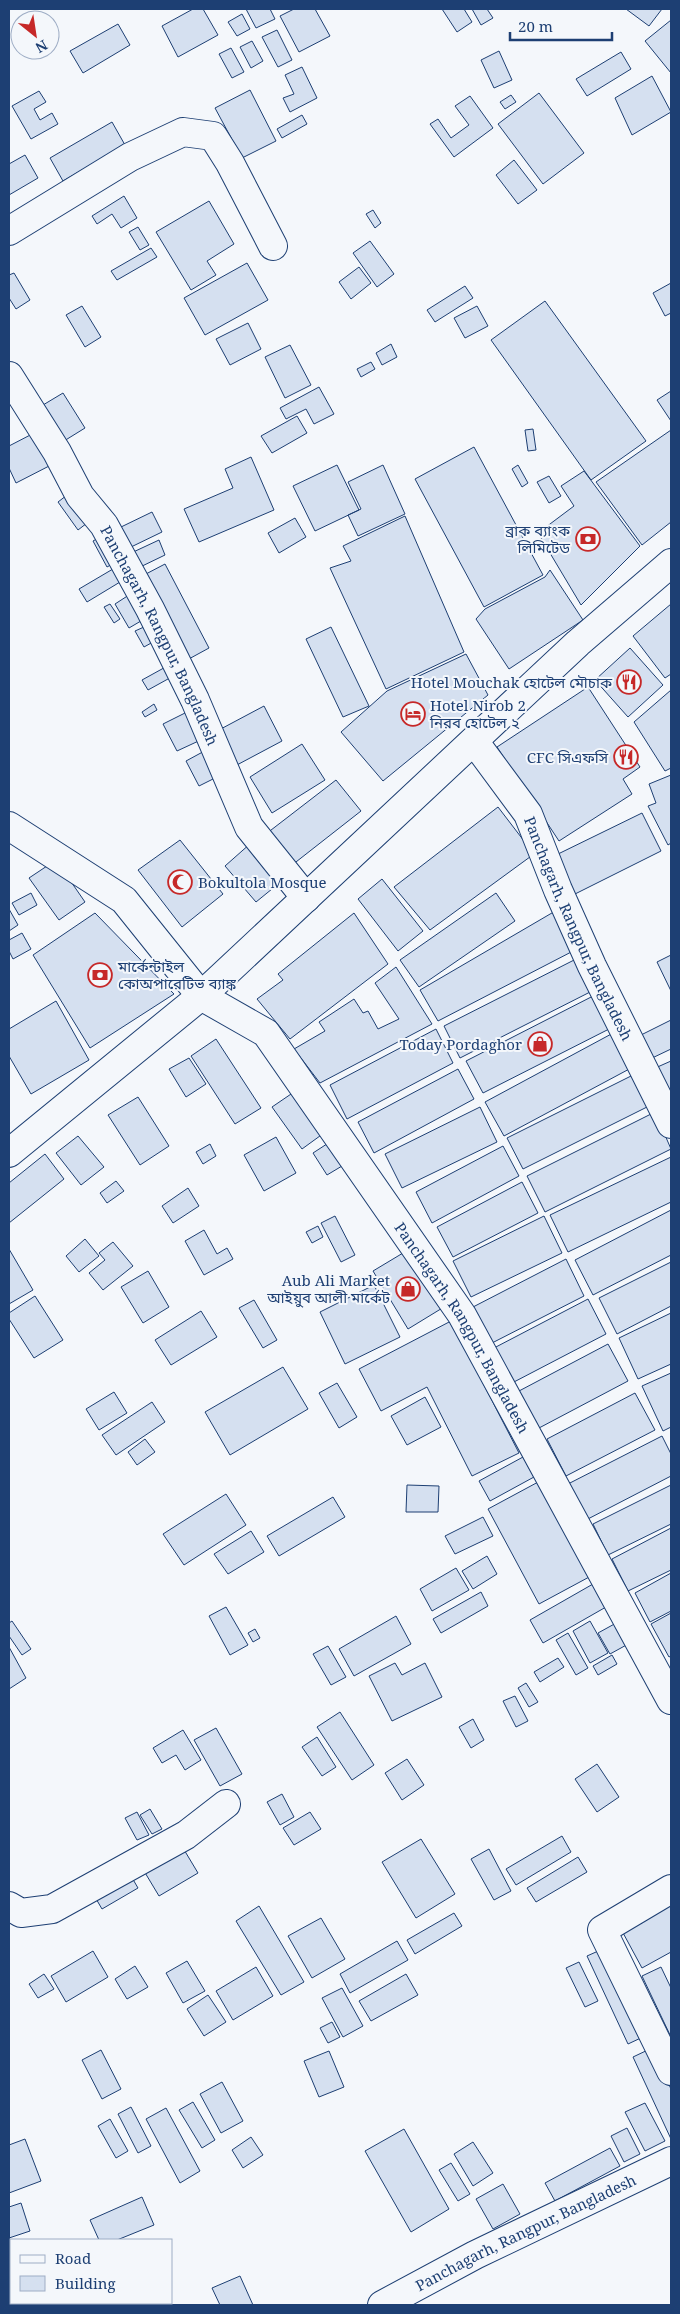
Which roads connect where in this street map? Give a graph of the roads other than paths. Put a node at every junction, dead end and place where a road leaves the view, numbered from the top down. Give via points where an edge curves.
1 (9, 231) edge
2 (273, 246) dead end
3 (9, 376) edge
4 (671, 563) edge
5 (474, 741) junction
6 (9, 826) edge
7 (306, 898) junction
8 (201, 996) junction
9 (671, 1124) edge
10 (9, 1153) edge
11 (671, 1700) edge
12 (226, 1804) dead end
13 (671, 1889) edge
14 (9, 1906) edge
15 (671, 2071) edge
16 (671, 2161) edge
17 (382, 2305) edge

1 - 2 street via 130,157 183,132 213,136
3 - 7 street, Panchagarh, Rangpur, Bangladesh via 57,452 80,496 104,525 150,608 195,700 249,826
4 - 5 street via 578,643
5 - 7 street
5 - 9 street, Panchagarh, Rangpur, Bangladesh via 528,814 592,966
6 - 8 street, Panchagarh, Rangpur, Bangladesh via 124,900
7 - 8 street
8 - 10 street
8 - 11 street, Panchagarh, Rangpur, Bangladesh via 266,1034 462,1315
12 - 14 street via 186,1835 52,1910 21,1913
13 - 15 street via 602,1930
16 - 17 street, Panchagarh, Rangpur, Bangladesh via 475,2255

